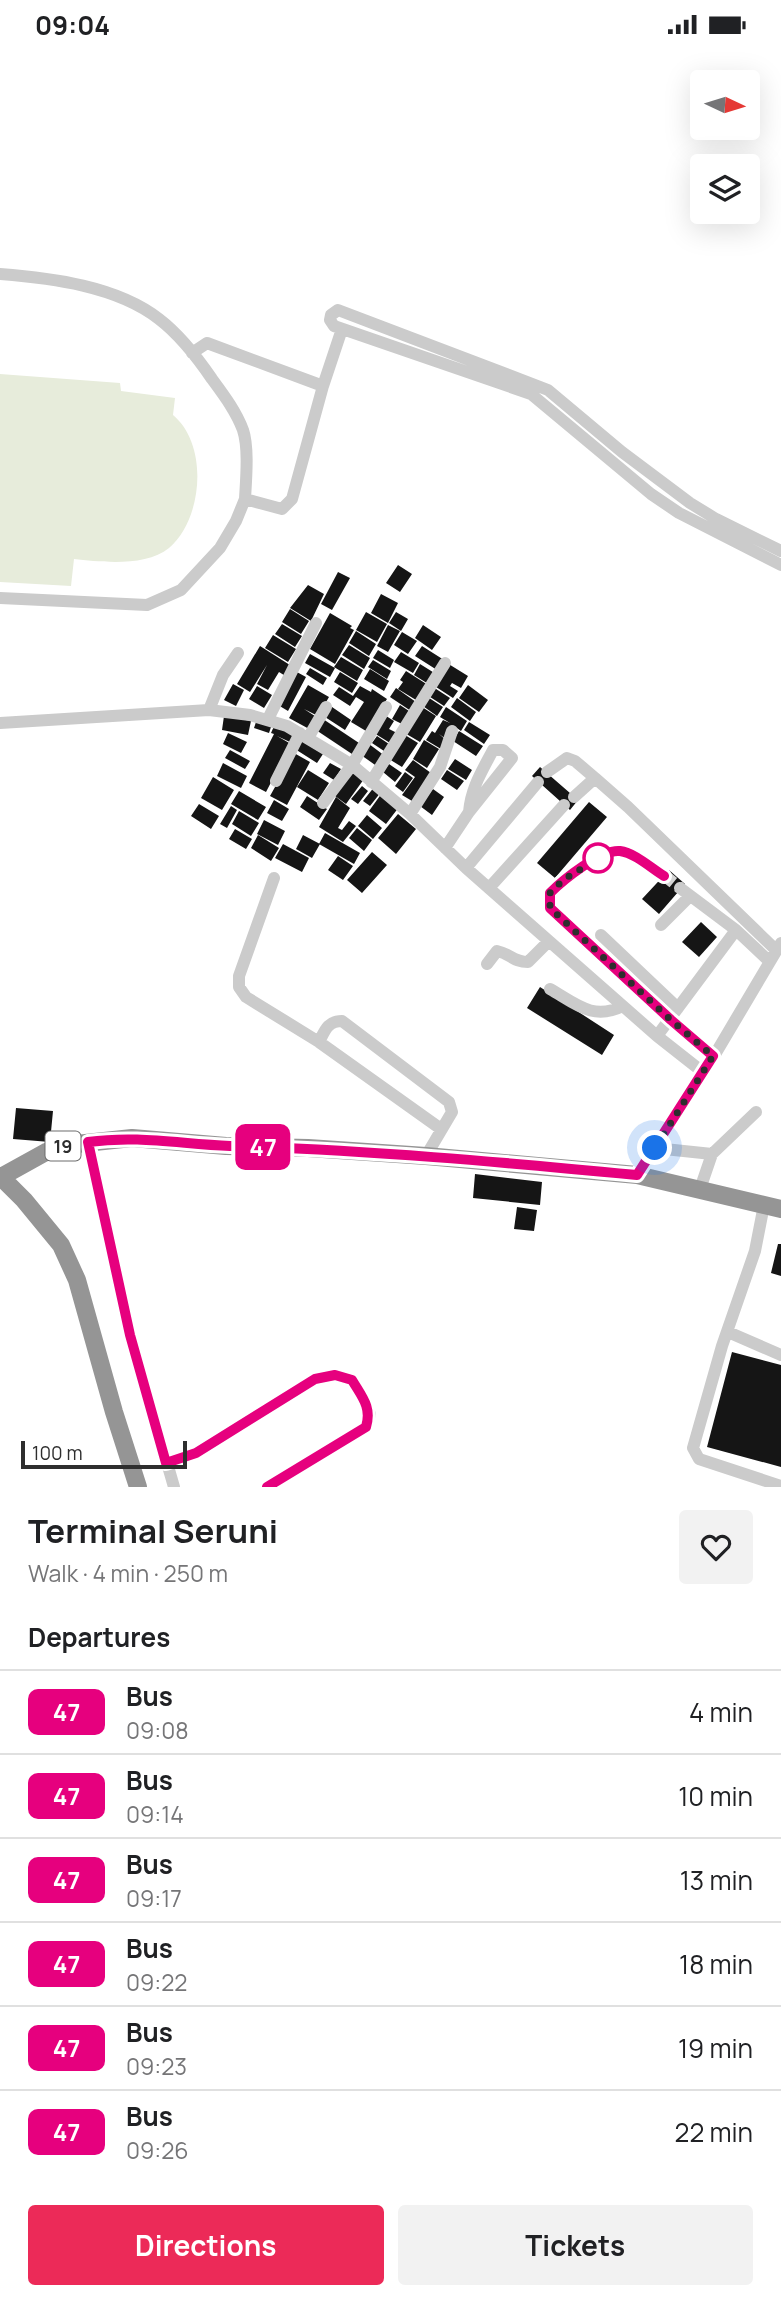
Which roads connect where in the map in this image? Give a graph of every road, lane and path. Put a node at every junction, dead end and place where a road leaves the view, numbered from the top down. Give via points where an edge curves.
1 (0, 274) edge
2 (342, 329) junction
3 (192, 353) junction
4 (323, 386) junction
5 (245, 499) junction
6 (705, 513) junction
7 (696, 523) junction
8 (781, 551) edge
9 (781, 565) edge
10 (0, 598) edge
11 (316, 623) dead end
12 (238, 653) dead end
13 (445, 663) dead end
14 (326, 706) dead end
15 (386, 707) dead end
16 (209, 709) junction
17 (268, 719) junction
18 (0, 723) edge
19 (452, 731) dead end
20 (304, 735) junction
21 (352, 765) junction
22 (595, 778) junction
23 (276, 781) dead end
24 (372, 782) junction
25 (323, 803) dead end
26 (469, 812) junction
27 (410, 814) junction
28 (445, 848) junction
29 (467, 868) junction
30 (664, 876) tunnel mouth
31 (274, 878) dead end
32 (489, 888) junction
33 (661, 925) dead end
34 (736, 930) junction
35 (601, 935) dead end
36 (549, 941) junction
37 (779, 946) edge
38 (769, 961) junction
39 (487, 964) dead end
40 (550, 989) dead end
41 (623, 1006) junction
42 (678, 1008) junction
43 (671, 1020) junction
44 (657, 1036) junction
45 (319, 1042) junction
46 (713, 1056) junction
47 (704, 1073) junction
48 (756, 1112) dead end
49 (441, 1129) junction
50 (88, 1142) junction
51 (655, 1148) junction
52 (712, 1154) junction
53 (426, 1156) junction
54 (637, 1175) junction
55 (0, 1176) edge
56 (700, 1189) junction
57 (773, 1207) edge
58 (37, 1215) junction
59 (728, 1332) junction
60 (781, 1355) edge
61 (166, 1463) junction
62 (781, 1486) edge
63 (125, 1487) edge
64 (138, 1487) edge
65 (174, 1487) edge
66 (267, 1487) edge

1 - 3 street via 71,282 128,301 158,318
2 - 4 street
2 - 6 street via 331,324 335,311 539,385
2 - 7 street via 531,394 651,494
3 - 4 street via 207,343
3 - 5 street via 227,400 243,431
4 - 5 street via 289,505 282,509
5 - 10 street via 220,548 181,590 146,605
6 - 7 street
6 - 8 street
7 - 9 street
11 - 17 street
12 - 16 street
13 - 24 street
14 - 20 street
15 - 21 street
16 - 17 street
16 - 18 street
17 - 20 street
19 - 27 street via 440,767
20 - 21 street
20 - 23 street
21 - 24 street
21 - 25 street
22 - 29 street via 567,758 542,777
22 - 32 street
22 - 37 street
24 - 27 street
26 - 26 street via 471,791 494,750 503,750 512,758
26 - 28 street
27 - 28 street
28 - 29 street
29 - 32 street
30 - 43 street via 620,851 605,854 563,880 550,893 550,908
31 - 45 street via 239,987 246,997
32 - 36 street
33 - 34 street via 685,892
34 - 38 street
34 - 42 street
35 - 42 street
36 - 39 street via 528,962 497,951
36 - 41 street
37 - 38 street
38 - 46 street
40 - 41 street via 591,1012 610,1012
41 - 44 street
42 - 43 street
43 - 44 street
43 - 46 street
44 - 47 street
45 - 49 street
45 - 49 street via 327,1026 342,1021 449,1102 452,1112
46 - 47 street
47 - 51 street
48 - 52 street
49 - 53 street
50 - 53 highway, 19 via 131,1137
50 - 55 highway, 19 via 46,1151
50 - 61 street via 130,1335
51 - 52 street
51 - 54 street
52 - 56 street
53 - 54 highway, 19
54 - 56 highway, 19
55 - 58 highway, 19
56 - 57 highway, 19
57 - 59 street
58 - 63 highway via 66,1286
58 - 64 highway via 61,1245 76,1280
59 - 60 street
59 - 62 street via 693,1448 699,1459
61 - 65 street
61 - 66 street via 196,1453 315,1379 335,1375 352,1380 370,1414 366,1427

